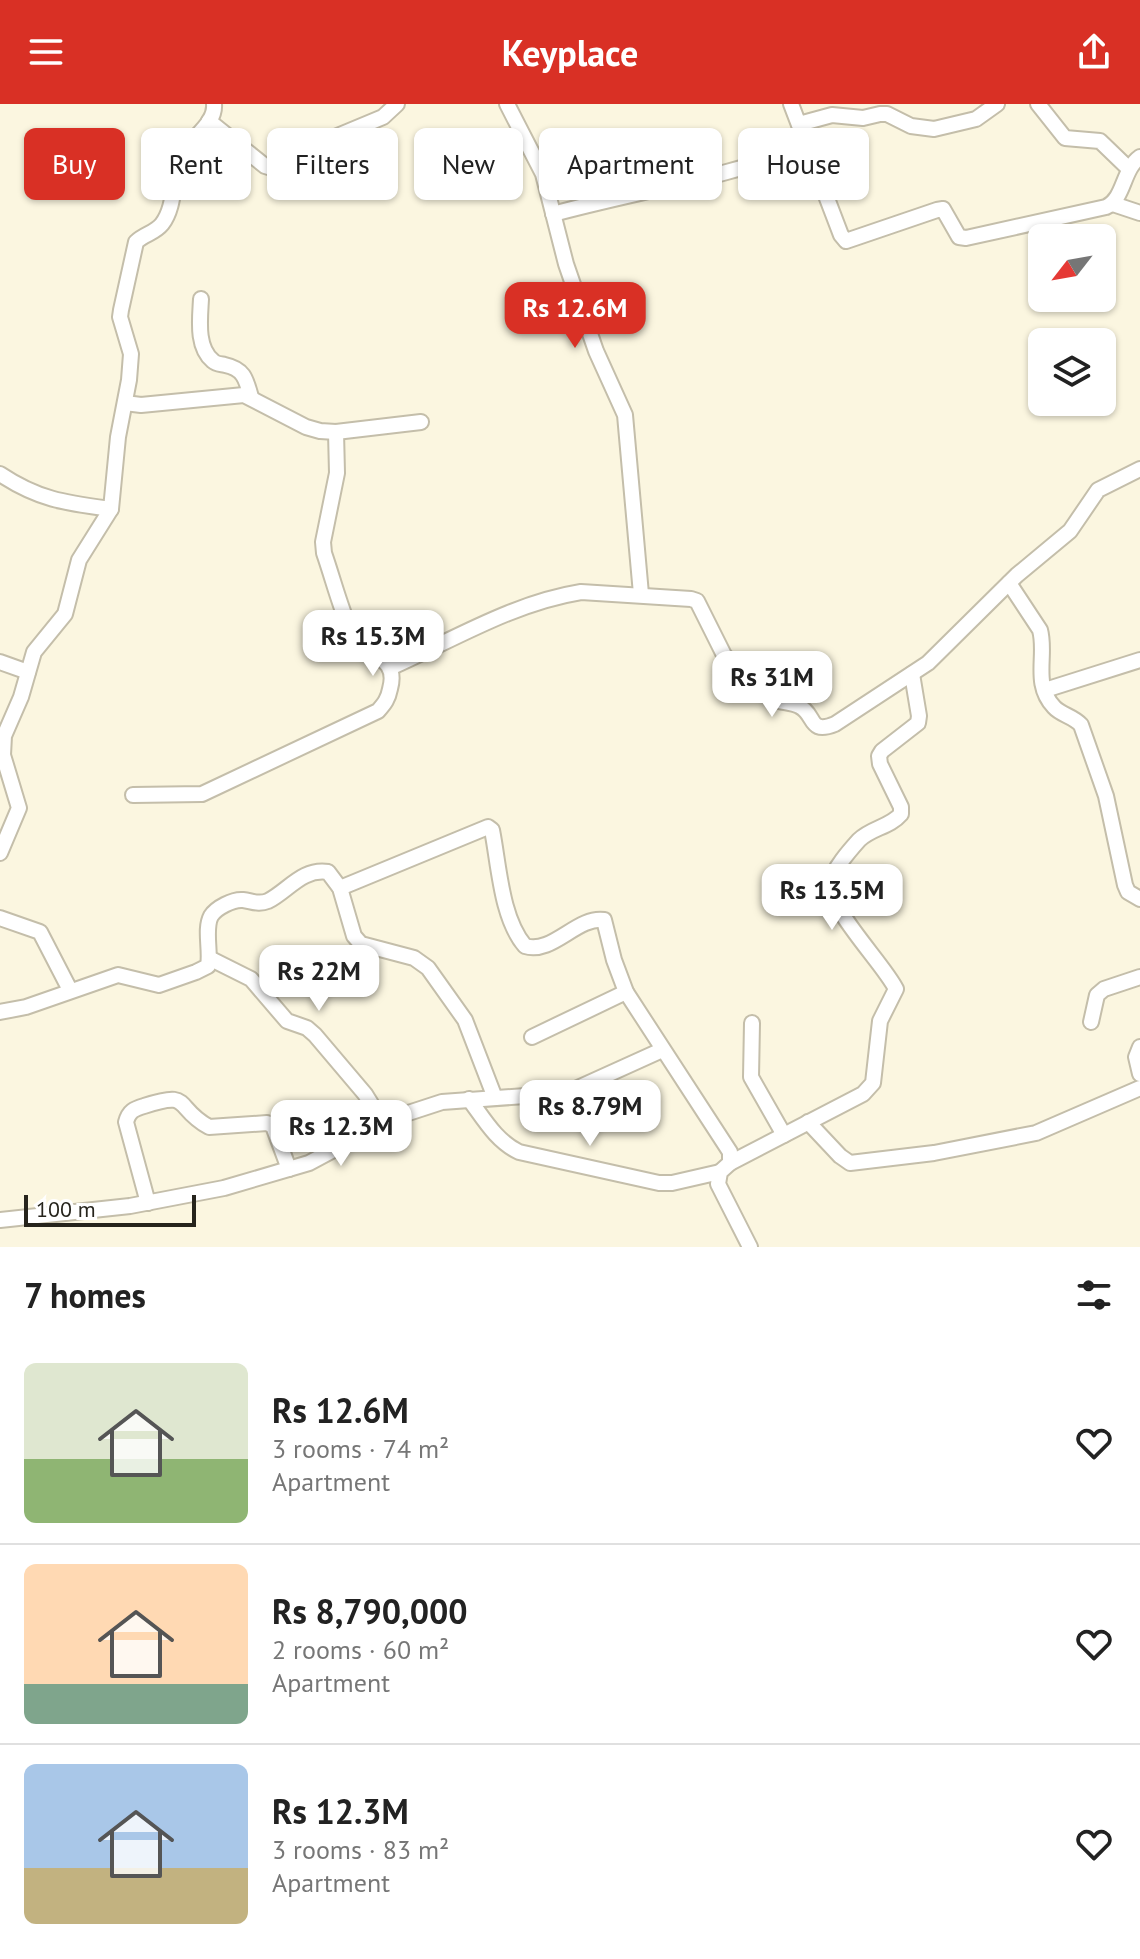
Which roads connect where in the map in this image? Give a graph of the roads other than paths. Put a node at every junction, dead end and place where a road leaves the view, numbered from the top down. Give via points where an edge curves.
1 (214, 104) edge
2 (397, 104) edge
3 (507, 104) edge
4 (791, 104) edge
5 (997, 104) edge
6 (1038, 104) edge
7 (209, 121) junction
8 (799, 124) junction
9 (801, 128) edge
10 (1140, 157) edge
11 (1128, 168) junction
12 (738, 170) edge
13 (828, 200) edge
14 (1113, 204) junction
15 (1140, 213) edge
16 (553, 214) junction
17 (201, 299) dead end
18 (251, 397) junction
19 (125, 403) junction
20 (421, 422) dead end
21 (336, 432) junction
22 (1140, 469) edge
23 (0, 474) edge
24 (111, 509) junction
25 (1009, 583) junction
26 (641, 594) junction
27 (1140, 660) edge
28 (0, 662) edge
29 (390, 668) junction
30 (28, 672) junction
31 (912, 674) junction
32 (1045, 690) junction
33 (1, 745) edge
34 (133, 795) dead end
35 (0, 853) edge
36 (340, 888) junction
37 (1140, 899) edge
38 (0, 918) edge
39 (209, 958) junction
40 (1140, 977) edge
41 (70, 990) junction
42 (626, 992) junction
43 (0, 1012) edge
44 (1091, 1022) dead end
45 (752, 1023) dead end
46 (532, 1037) dead end
47 (1140, 1047) edge
48 (662, 1050) junction
49 (1140, 1074) edge
50 (1140, 1088) edge
51 (495, 1098) junction
52 (469, 1099) junction
53 (808, 1122) junction
54 (383, 1123) junction
55 (784, 1135) junction
56 (725, 1167) junction
57 (289, 1169) junction
58 (148, 1203) junction
59 (0, 1220) edge
60 (750, 1247) edge

1 - 7 street
2 - 7 street via 383,117 335,137 314,156 278,170 265,166
3 - 16 street via 538,162
4 - 8 street
5 - 8 street via 976,119 934,129 911,126 887,114 832,115
6 - 11 street via 1065,138 1100,141
7 - 19 street via 182,154 166,218 136,242 120,317 131,354
8 - 9 street
10 - 11 street
11 - 14 street
12 - 16 street
13 - 14 street via 846,241 943,209 959,237 966,238
14 - 15 street
16 - 26 street via 591,337 625,415
17 - 18 street via 200,334 210,359 245,375
18 - 19 street
18 - 21 street via 306,427
19 - 24 street
20 - 21 street
21 - 29 street via 337,473 324,553 351,634
22 - 25 street via 1098,490 1070,531
23 - 24 street via 31,493
24 - 30 street via 79,560 65,614 40,643
25 - 31 street
25 - 32 street via 1043,638 1040,677
26 - 29 street via 581,592 524,605
26 - 31 street via 697,601 724,655 730,661 757,663 773,699 805,709 815,726 835,724
27 - 32 street
28 - 30 street
29 - 34 street via 387,701 378,711 202,794
30 - 33 street
31 - 53 street via 918,723 879,756 901,814 867,832 831,886 849,924 896,989 880,1021 869,1090
32 - 37 street via 1054,707 1081,725 1106,796 1125,885
33 - 35 street via 19,808
36 - 39 street via 328,872 319,871 268,901 236,900 221,907 209,921
36 - 42 street via 488,827 512,929 525,946 537,947 604,920
36 - 51 street via 361,944 414,958 428,968 465,1020
38 - 41 street via 40,932
39 - 41 street via 208,966 166,984 118,975
39 - 54 street via 251,979 287,1021 315,1035
40 - 44 street via 1097,995
41 - 43 street
42 - 46 street
42 - 48 street
45 - 55 street via 751,1077
47 - 49 street
48 - 51 street via 567,1093
48 - 56 street via 730,1152
50 - 53 street via 1036,1133 850,1163
51 - 52 street
52 - 54 street via 442,1102
52 - 56 street via 497,1137 519,1152 659,1183
53 - 55 street
54 - 57 street
55 - 56 street
56 - 60 street via 718,1184
57 - 58 street
57 - 58 street via 273,1126 209,1127 169,1098 136,1108 126,1122
58 - 59 street

